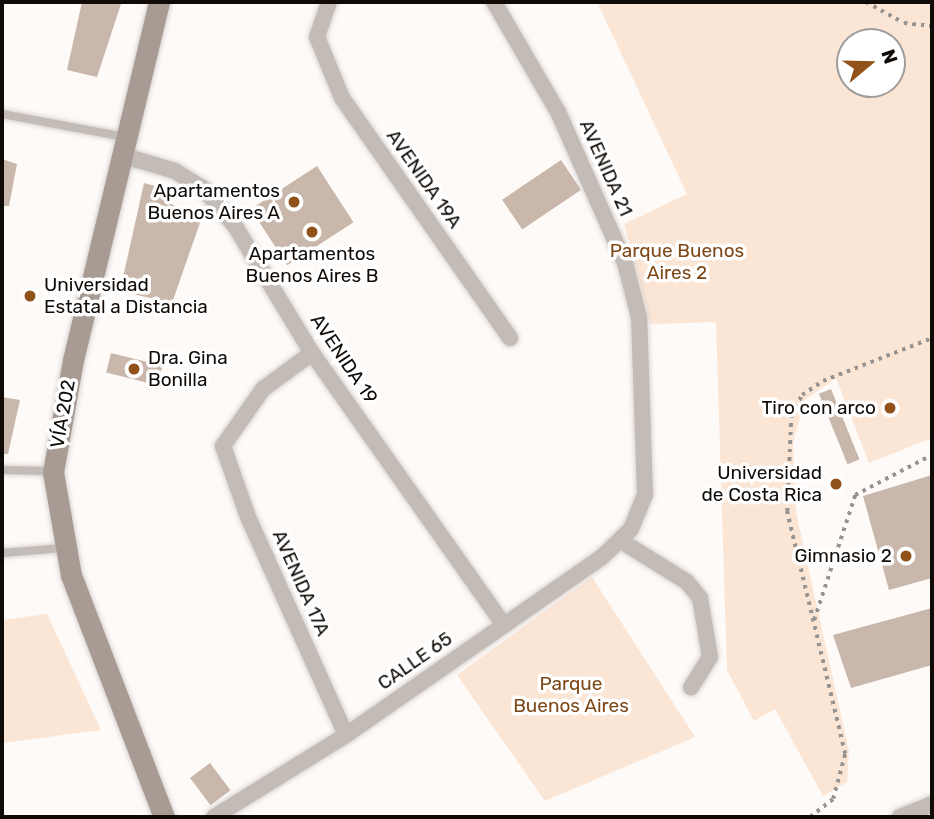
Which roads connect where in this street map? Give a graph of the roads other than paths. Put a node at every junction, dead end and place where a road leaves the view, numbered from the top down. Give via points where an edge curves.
1 (159, 2) edge
2 (329, 2) edge
3 (494, 2) edge
4 (2, 114) edge
5 (123, 146) junction
6 (510, 338) dead end
7 (312, 353) junction
8 (2, 470) edge
9 (53, 472) junction
10 (626, 535) junction
11 (64, 548) junction
12 (2, 553) edge
13 (504, 625) junction
14 (691, 688) dead end
15 (346, 735) junction
16 (932, 804) edge
17 (164, 817) edge
18 (214, 817) edge
19 (900, 817) edge

1 - 5 main road, VÍA 202
2 - 6 street, AVENIDA 19A via 317,37 342,97
3 - 10 street, AVENIDA 21 via 558,112 625,263 637,306 645,495
4 - 5 lane
5 - 7 street, AVENIDA 19 via 204,189 235,226
5 - 9 main road, VÍA 202
7 - 13 street, AVENIDA 19
7 - 15 street, AVENIDA 17A via 263,389 223,446 248,517
8 - 9 lane
9 - 11 main road, VÍA 202
10 - 13 street, CALLE 65
10 - 14 street via 687,582 700,598 710,657
11 - 12 lane
11 - 17 main road, VÍA 202
13 - 15 street, CALLE 65
15 - 18 street, CALLE 65
16 - 19 street

